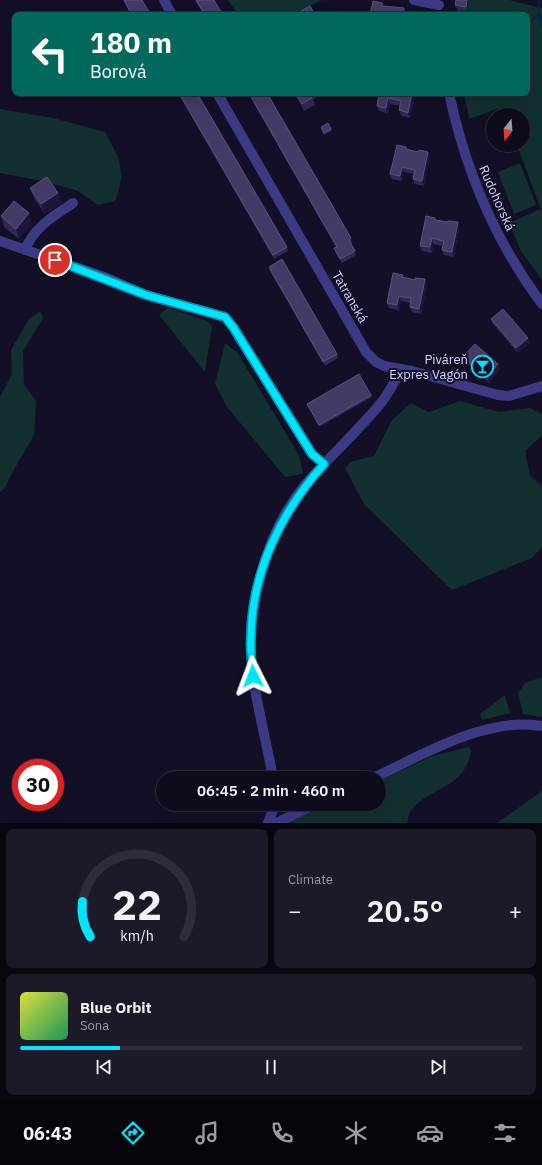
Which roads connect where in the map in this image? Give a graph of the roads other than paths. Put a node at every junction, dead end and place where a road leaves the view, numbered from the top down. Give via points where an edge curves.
1 (164, 0) edge
2 (414, 0) edge
3 (439, 7) edge
4 (170, 12) edge
5 (219, 96) edge
6 (450, 96) edge
7 (74, 203) dead end
8 (0, 241) edge
9 (25, 250) junction
10 (542, 304) edge
11 (402, 369) junction
12 (542, 386) edge
13 (324, 464) junction
14 (542, 726) edge
15 (272, 771) edge
16 (386, 772) edge
17 (272, 811) edge
18 (300, 811) edge
19 (268, 823) edge
20 (276, 823) edge

1 - 4 street
2 - 3 street
5 - 11 street, Tatranská via 370,356 384,366
6 - 10 street, Rudohorská via 466,159 493,226
7 - 9 street via 37,230
8 - 9 street
9 - 13 street via 107,278 146,295 225,317 312,454
11 - 12 street, Tatranská via 498,396 509,396
11 - 13 street via 381,402
13 - 15 street via 303,487 280,525 263,563 254,602 250,638 253,676
14 - 16 street via 513,723 471,734
17 - 19 street
18 - 20 street

